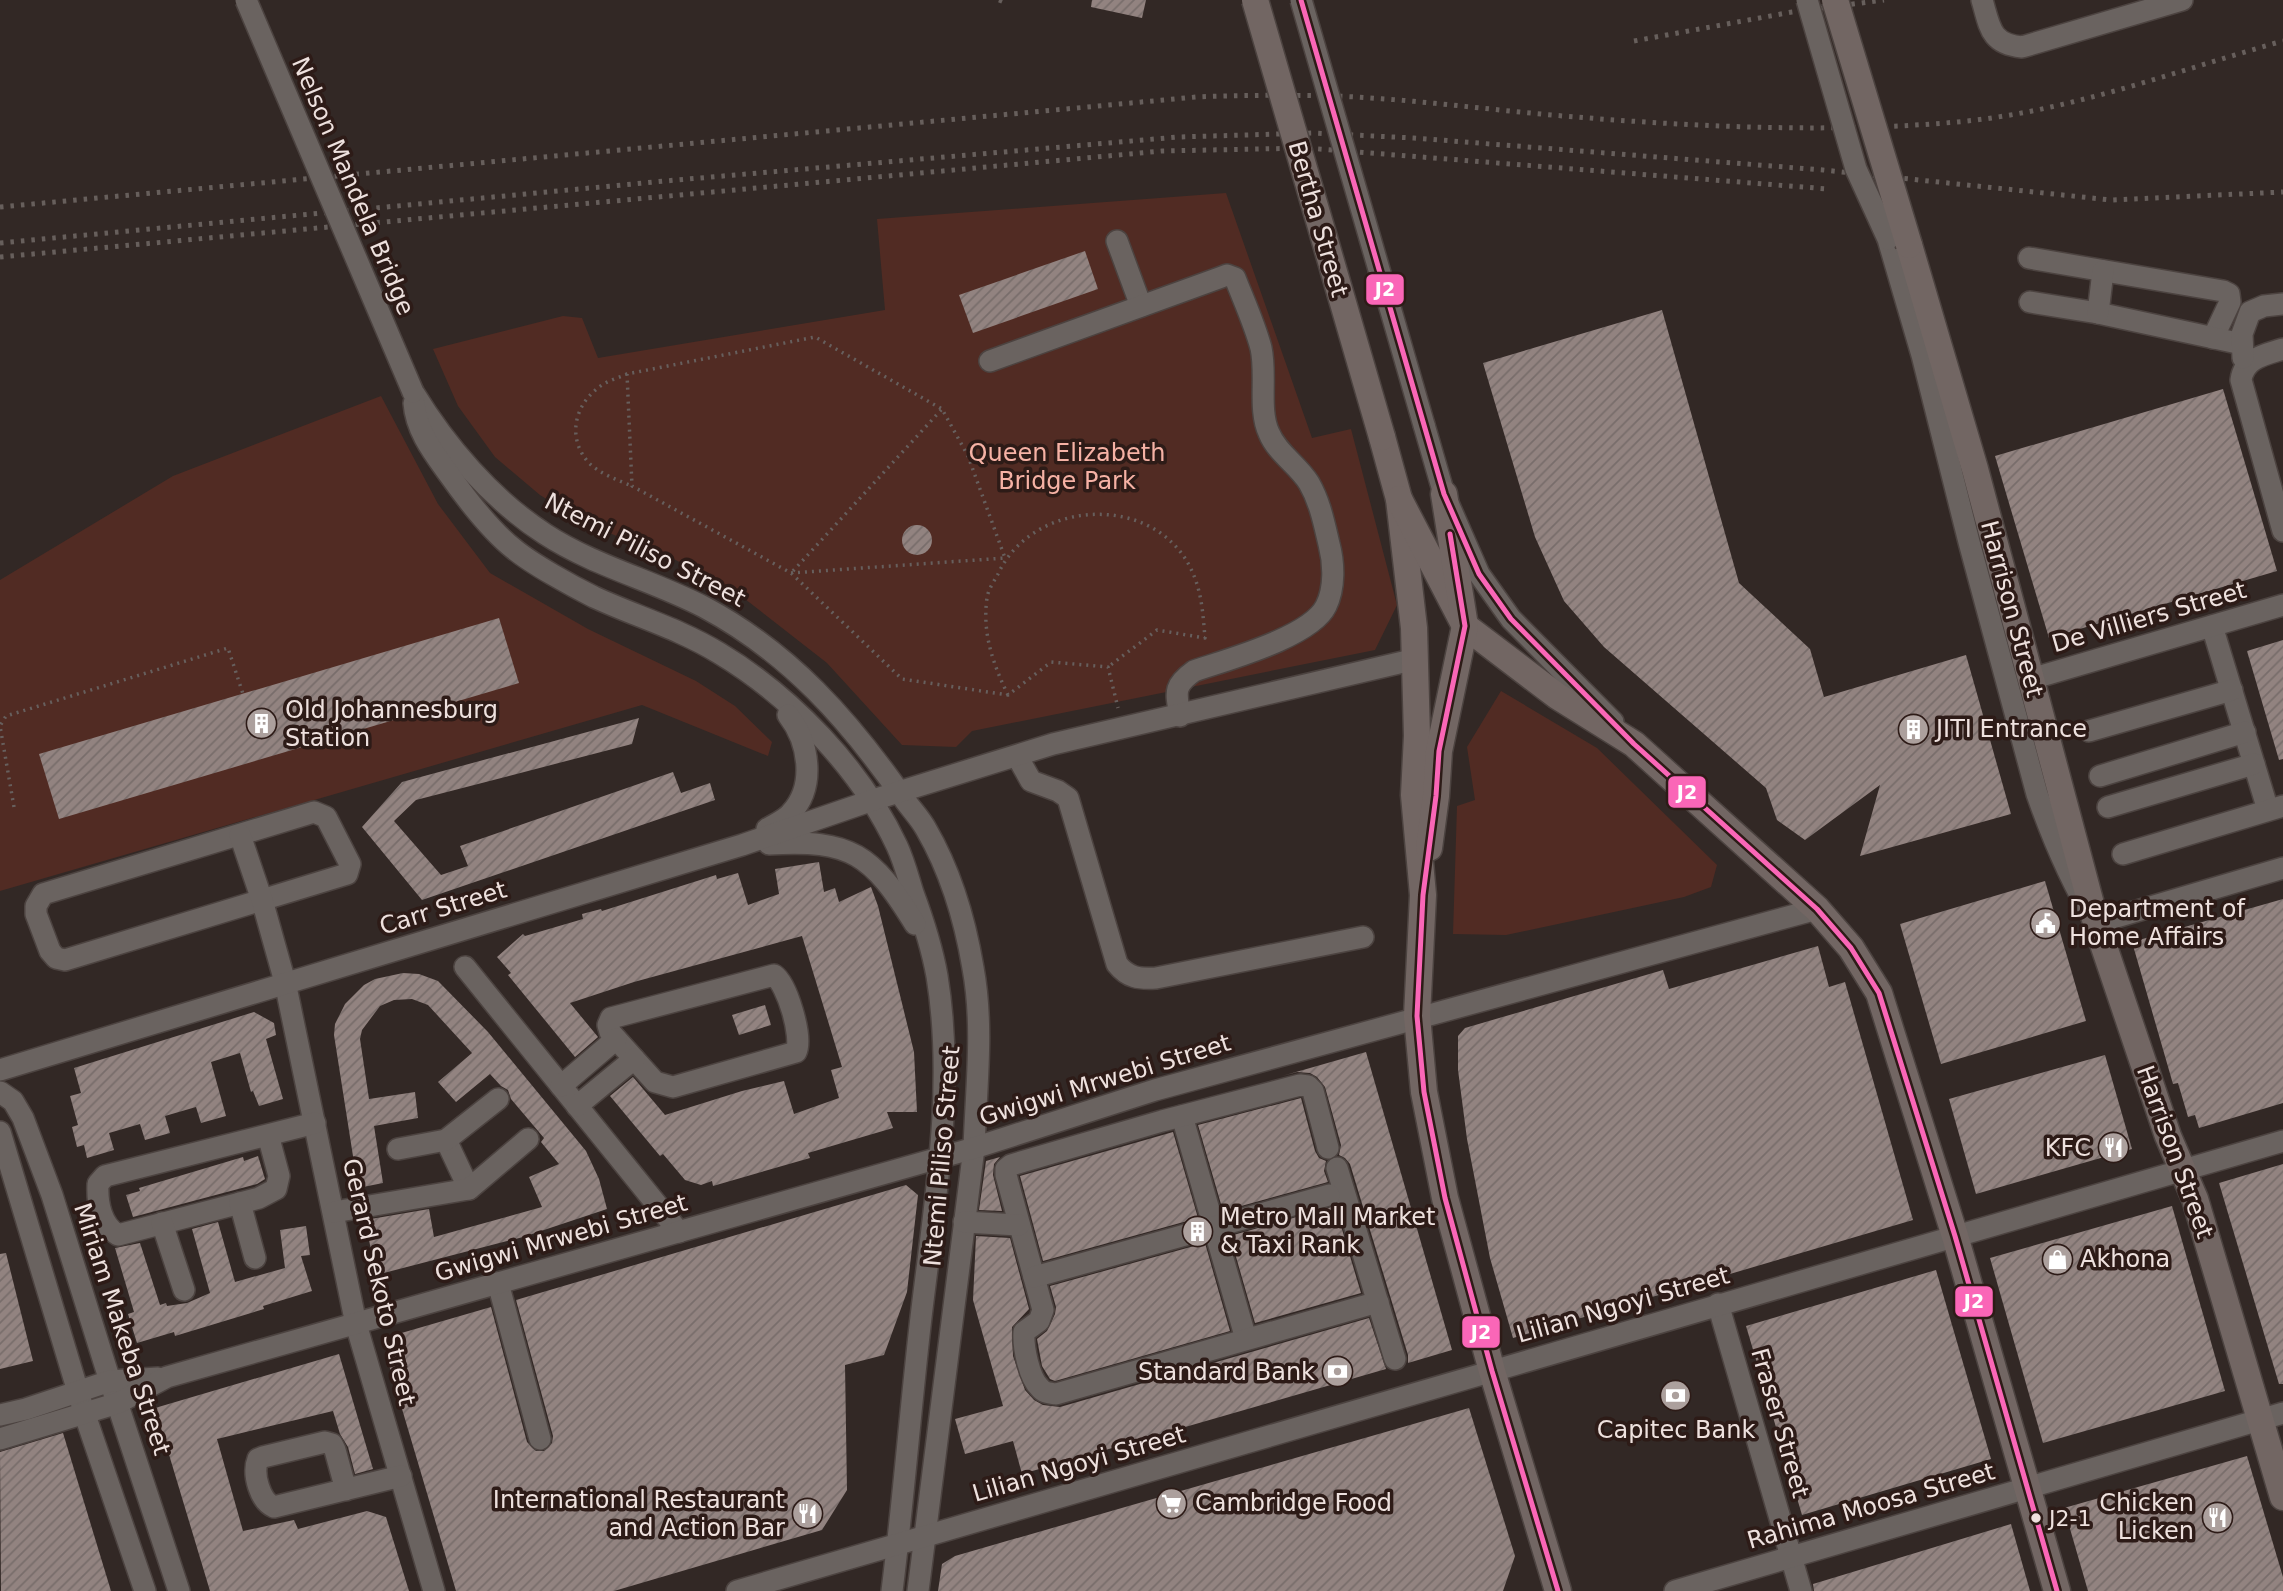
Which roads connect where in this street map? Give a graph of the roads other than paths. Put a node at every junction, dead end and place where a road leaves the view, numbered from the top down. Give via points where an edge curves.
1 (246, 0) edge
2 (1255, 0) edge
3 (1301, 0) edge
4 (1807, 0) edge
5 (1835, 0) edge
6 (1982, 0) edge
7 (2182, 0) edge
8 (1116, 241) dead end
9 (1898, 242) junction
10 (2029, 258) dead end
11 (2103, 271) junction
12 (2030, 302) dead end
13 (2283, 304) edge
14 (1141, 306) junction
15 (2098, 313) junction
16 (2213, 338) junction
17 (2242, 344) junction
18 (2283, 349) edge
19 (990, 360) dead end
20 (2242, 374) junction
21 (414, 393) junction
22 (1444, 494) junction
23 (1399, 499) junction
24 (2283, 531) edge
25 (2283, 605) edge
26 (1465, 626) junction
27 (2212, 626) junction
28 (1416, 659) junction
29 (2031, 679) junction
30 (766, 686) junction
31 (2232, 690) junction
32 (1180, 716) junction
33 (2089, 730) dead end
34 (2245, 732) junction
35 (1634, 744) junction
36 (1017, 756) junction
37 (2254, 764) junction
38 (2100, 776) dead end
39 (900, 793) junction
40 (873, 800) junction
41 (2108, 807) dead end
42 (2276, 808) edge
43 (240, 835) junction
44 (742, 845) junction
45 (2123, 854) dead end
46 (2283, 868) edge
47 (1423, 895) junction
48 (262, 900) junction
49 (1817, 909) junction
50 (2096, 923) junction
51 (1363, 937) dead end
52 (929, 949) junction
53 (465, 967) dead end
54 (285, 982) junction
55 (1417, 1016) junction
56 (616, 1039) junction
57 (634, 1059) junction
58 (0, 1070) edge
59 (561, 1086) junction
60 (1155, 1090) junction
61 (0, 1092) edge
62 (498, 1099) dead end
63 (577, 1105) junction
64 (1172, 1118) junction
65 (315, 1123) junction
66 (0, 1132) edge
67 (268, 1135) junction
68 (528, 1139) dead end
69 (446, 1140) junction
70 (2283, 1141) edge
71 (974, 1148) junction
72 (1328, 1148) dead end
73 (398, 1149) dead end
74 (941, 1157) junction
75 (1336, 1168) dead end
76 (2184, 1170) junction
77 (1009, 1185) junction
78 (969, 1186) junction
79 (469, 1189) junction
80 (1329, 1195) dead end
81 (240, 1203) junction
82 (334, 1212) junction
83 (964, 1222) junction
84 (162, 1223) junction
85 (1019, 1225) junction
86 (1215, 1227) junction
87 (679, 1232) junction
88 (1955, 1236) junction
89 (255, 1258) dead end
90 (1034, 1277) junction
91 (498, 1283) junction
92 (184, 1290) dead end
93 (1378, 1302) junction
94 (1718, 1304) junction
95 (356, 1324) junction
96 (1246, 1339) junction
97 (1395, 1359) dead end
98 (1492, 1371) junction
99 (167, 1377) junction
100 (110, 1381) junction
101 (78, 1392) junction
102 (118, 1404) junction
103 (0, 1415) edge
104 (85, 1415) junction
105 (2272, 1416) edge
106 (540, 1438) dead end
107 (0, 1439) edge
108 (401, 1476) junction
109 (2027, 1487) junction
110 (346, 1490) dead end
111 (2283, 1497) edge
112 (925, 1536) junction
113 (898, 1546) junction
114 (1791, 1556) junction
115 (145, 1591) edge
116 (179, 1591) edge
117 (434, 1591) edge
118 (737, 1591) edge
119 (892, 1591) edge
120 (918, 1591) edge
121 (1558, 1591) edge
122 (1675, 1591) edge
123 (1801, 1591) edge
124 (2057, 1591) edge

1 - 21 street, Nelson Mandela Bridge, bridge
2 - 23 main road, Bertha Street, bridge
3 - 22 street, bridge
4 - 9 street, bridge via 1856,169
5 - 9 main road, Harrison Street, bridge
6 - 7 street via 1996,38 2022,47
8 - 14 street
9 - 29 main road, Harrison Street via 1975,469
9 - 50 street via 1972,555 2037,794 2073,885
10 - 11 street
11 - 15 street
11 - 16 street via 2229,294 2230,302
12 - 15 street
13 - 17 street via 2250,312
14 - 19 street
14 - 32 street via 1227,275 1235,278 1261,348 1267,431 1308,481 1322,511 1331,554 1332,587 1325,608 1312,623 1278,641 1194,671 1177,687
15 - 16 street
16 - 17 street
17 - 20 street
18 - 20 street via 2259,356
20 - 24 street
21 - 30 street, Ntemi Piliso Street via 413,407 426,441 462,493 513,549 592,595 717,651
21 - 39 street, Ntemi Piliso Street via 479,479 546,535 732,622 796,671 871,752
22 - 26 main road
22 - 35 street via 1479,574 1500,606
23 - 26 main road
23 - 28 main road
25 - 27 street, De Villiers Street
26 - 35 main road via 1557,696
26 - 47 main road via 1439,751
27 - 29 street, De Villiers Street
27 - 31 street
28 - 32 street, Carr Street
28 - 47 main road via 1414,795
29 - 50 main road, Harrison Street
30 - 40 street, Ntemi Piliso Street via 813,728
30 - 44 street via 805,744 806,782 789,815
31 - 33 street
31 - 34 street
32 - 36 street, Carr Street
34 - 37 street
34 - 38 street
35 - 49 main road
36 - 39 street, Carr Street
36 - 51 street via 1031,781 1068,798 1117,964 1124,973 1137,979 1156,978
37 - 41 street
37 - 42 street
39 - 40 street, Carr Street
39 - 71 street, Ntemi Piliso Street via 925,828 943,865 959,905 974,970 979,1018
40 - 44 street, Carr Street
40 - 52 street, Ntemi Piliso Street via 898,848
42 - 45 street
43 - 48 street, Gerard Sekoto Street
43 - 48 street via 314,812 326,817 350,864 346,874
43 - 48 street via 43,894 36,914 50,951 65,960
44 - 52 street via 818,843 847,850 869,862 895,891
44 - 54 street, Carr Street
46 - 50 street
47 - 55 main road
48 - 54 street, Gerard Sekoto Street
49 - 55 street, Gwigwi Mrwebi Street
49 - 88 main road via 1851,948 1879,993
50 - 76 main road, Harrison Street via 2168,1136
52 - 74 street, Ntemi Piliso Street via 942,1013
53 - 59 street
54 - 58 street, Carr Street
54 - 65 street, Gerard Sekoto Street
55 - 60 street, Gwigwi Mrwebi Street
55 - 98 main road via 1424,1091 1443,1186
56 - 57 street
56 - 57 street via 608,1025 611,1018 760,977 774,975 783,984 799,1038 796,1052 673,1087 655,1082
56 - 59 street
57 - 63 street
59 - 63 street
60 - 64 street
60 - 71 street, Gwigwi Mrwebi Street
61 - 100 street, Miriam Makeba Street via 13,1101 23,1118
62 - 69 street
63 - 87 street
64 - 72 street via 1308,1086
64 - 77 street via 1011,1165 1006,1169
64 - 86 street
65 - 67 street
65 - 82 street, Gerard Sekoto Street
66 - 101 street
67 - 81 street via 279,1176 276,1189
67 - 84 street via 105,1177 98,1184 97,1201 108,1230 118,1235
68 - 79 street
69 - 73 street
69 - 79 street
70 - 76 street, Lilian Ngoyi Street
71 - 74 street, Gwigwi Mrwebi Street
71 - 78 street, Ntemi Piliso Street
74 - 87 street, Gwigwi Mrwebi Street
74 - 113 street, Ntemi Piliso Street
75 - 93 street
76 - 88 street, Lilian Ngoyi Street
76 - 105 main road, Harrison Street
77 - 78 street
77 - 85 street
78 - 83 street, Ntemi Piliso Street
79 - 82 street
80 - 86 street
81 - 84 street
81 - 89 street
82 - 95 street, Gerard Sekoto Street
83 - 85 street
83 - 112 street, Ntemi Piliso Street
84 - 92 street
85 - 90 street
86 - 90 street
86 - 96 street
87 - 91 street, Gwigwi Mrwebi Street
88 - 94 street, Lilian Ngoyi Street
88 - 109 main road
90 - 96 street via 1043,1310 1039,1321 1023,1336 1033,1379 1045,1392 1056,1394
91 - 95 street, Gwigwi Mrwebi Street
91 - 106 street
93 - 96 street
93 - 97 street
94 - 98 street, Lilian Ngoyi Street
94 - 114 street, Fraser Street
95 - 99 street, Gwigwi Mrwebi Street
95 - 108 street, Gerard Sekoto Street
98 - 112 street, Lilian Ngoyi Street
98 - 121 main road
99 - 100 street, Gwigwi Mrwebi Street
99 - 102 street, Gwigwi Mrwebi Street
100 - 101 street, Gwigwi Mrwebi Street
100 - 102 street, Miriam Makeba Street
101 - 103 street, Gwigwi Mrwebi Street
101 - 104 street
102 - 104 street, Gwigwi Mrwebi Street
102 - 116 street, Miriam Makeba Street
104 - 107 street, Gwigwi Mrwebi Street
104 - 115 street
105 - 109 street, Rahima Moosa Street
105 - 111 main road, Harrison Street
108 - 110 street
108 - 117 street, Gerard Sekoto Street
109 - 114 street, Rahima Moosa Street
109 - 124 main road
112 - 113 street, Lilian Ngoyi Street
112 - 120 street, Ntemi Piliso Street
113 - 118 street, Lilian Ngoyi Street
113 - 119 street, Ntemi Piliso Street
114 - 122 street, Rahima Moosa Street
114 - 123 street, Fraser Street

